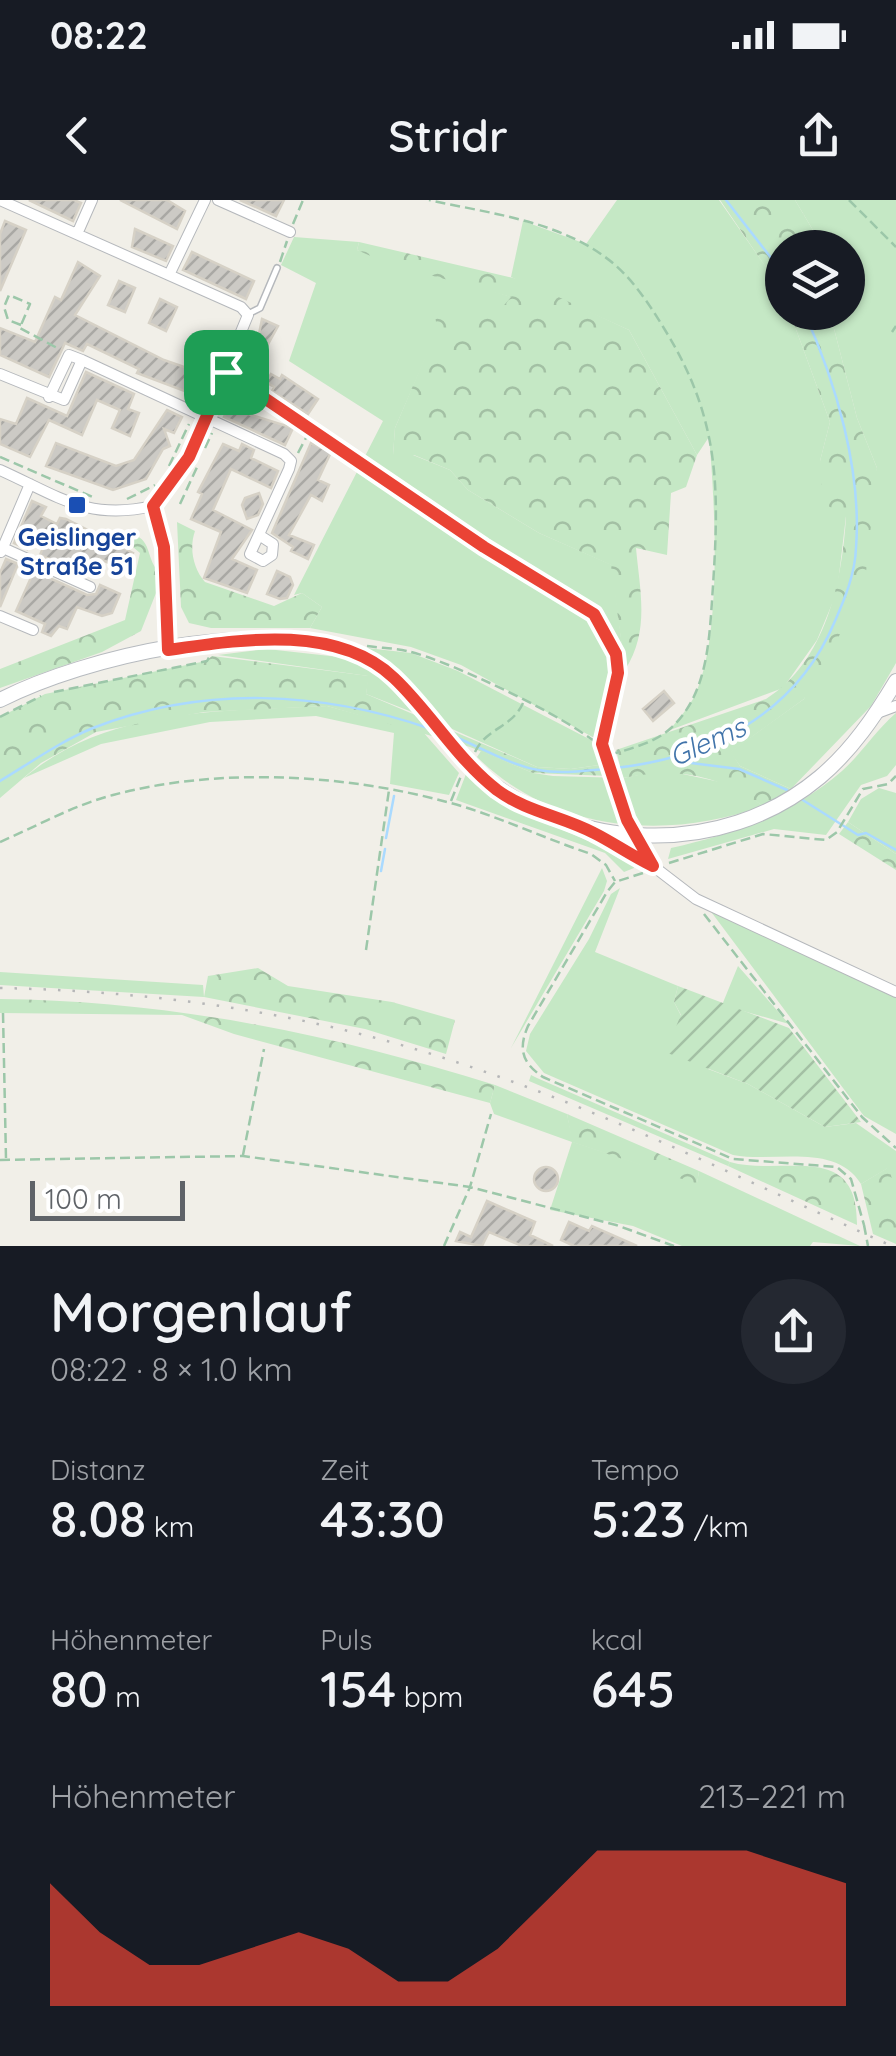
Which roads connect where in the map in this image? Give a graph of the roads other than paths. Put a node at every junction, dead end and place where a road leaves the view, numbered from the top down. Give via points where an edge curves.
1 (0, 200) edge
2 (92, 200) edge
3 (205, 200) edge
4 (218, 200) edge
5 (290, 232) road end
6 (77, 234) junction
7 (278, 268) road end
8 (170, 275) junction
9 (248, 315) junction
10 (82, 360) junction
11 (0, 374) edge
12 (231, 374) junction
13 (49, 397) junction
14 (212, 419) junction
15 (311, 426) road end
16 (0, 470) edge
17 (30, 484) junction
18 (153, 506) junction
19 (260, 535) dead end
20 (1, 551) edge
21 (90, 587) dead end
22 (0, 616) edge
23 (33, 630) dead end
24 (168, 650) junction
25 (896, 683) edge
26 (0, 700) edge
27 (896, 706) edge
28 (876, 713) junction
29 (591, 831) junction
30 (634, 835) junction
31 (653, 866) junction
32 (896, 992) edge

1 - 6 street
2 - 6 street
3 - 8 street
4 - 5 street
6 - 8 street
7 - 9 lane via 260,308
8 - 9 street
9 - 12 street
10 - 13 street via 64,400
10 - 13 street via 69,354
10 - 14 street
11 - 13 street
12 - 14 street
12 - 15 street
14 - 18 street
14 - 19 street via 291,461
16 - 17 street
17 - 18 street via 108,513
17 - 20 street
18 - 24 street via 164,547
20 - 21 street
22 - 23 street
24 - 26 main road via 72,671
24 - 29 main road, bridge via 286,641 340,649 384,670 475,772 517,803
25 - 28 main road
27 - 28 street
28 - 30 main road via 836,763 784,802 720,828
29 - 30 main road
29 - 31 main road
30 - 31 street
31 - 32 street via 696,899

